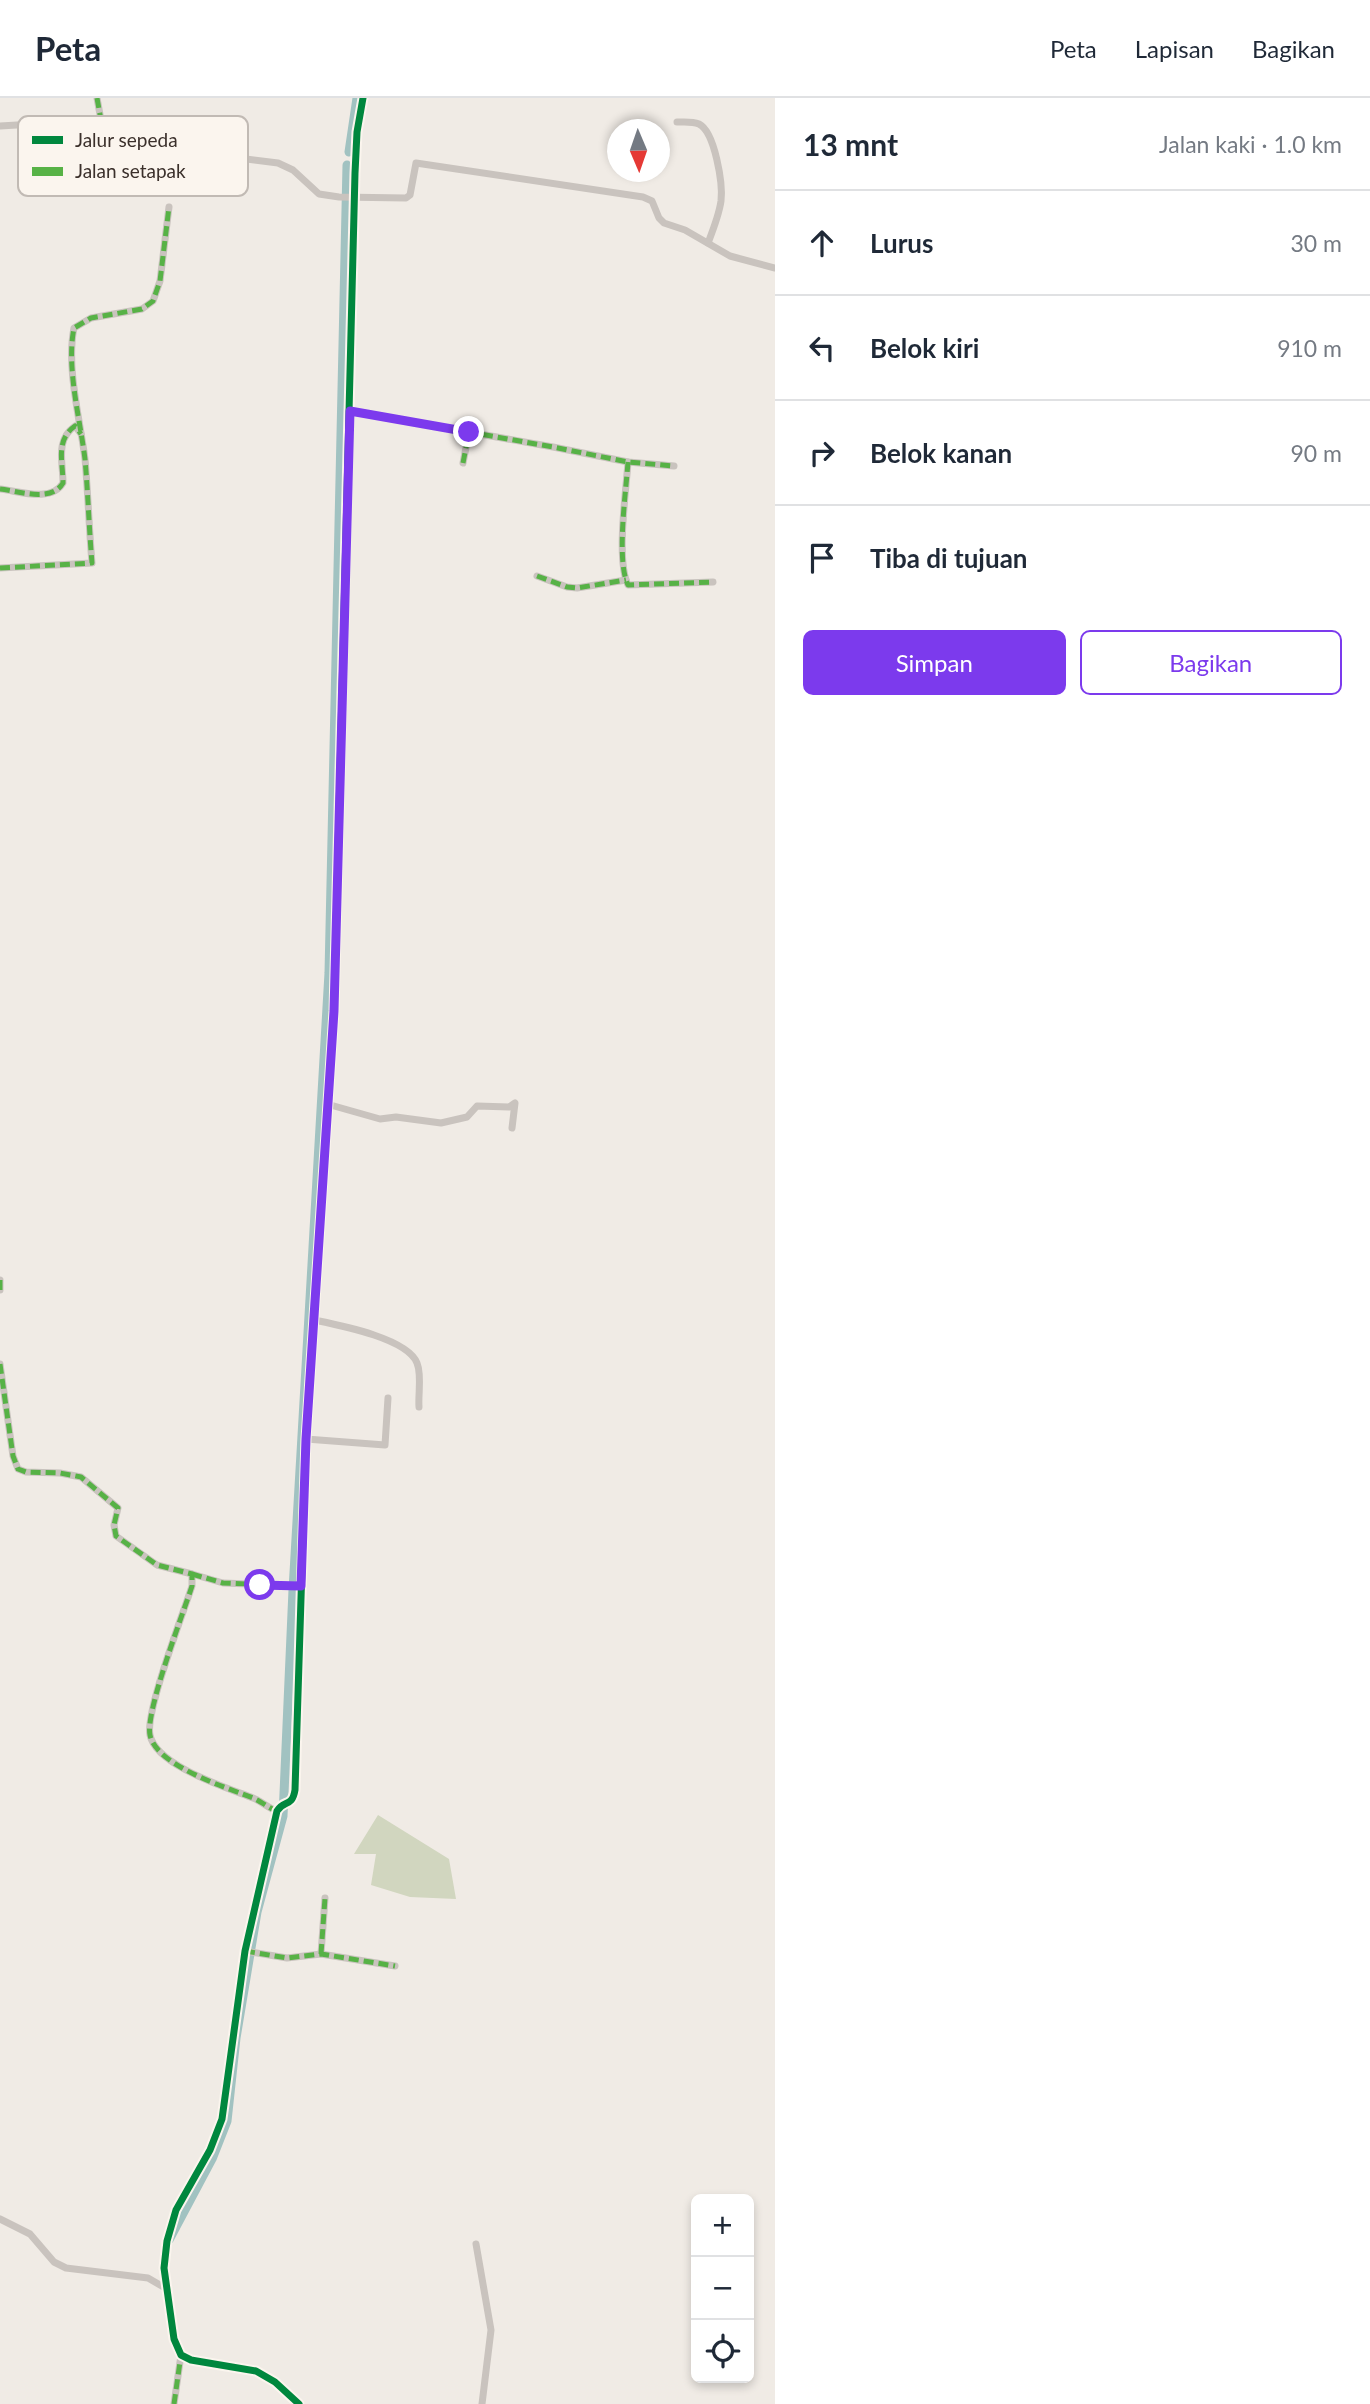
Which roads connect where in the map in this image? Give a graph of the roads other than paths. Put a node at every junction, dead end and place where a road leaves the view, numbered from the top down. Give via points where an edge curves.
1 (97, 98) edge
2 (363, 98) edge
3 (100, 116) edge
4 (677, 122) dead end
5 (18, 125) edge
6 (0, 126) edge
7 (248, 159) edge
8 (353, 197) junction
9 (169, 207) dead end
10 (708, 243) junction
11 (775, 268) edge
12 (350, 411) junction
13 (469, 432) junction
14 (81, 434) junction
15 (628, 462) junction
16 (463, 463) dead end
17 (674, 466) dead end
18 (0, 489) edge
19 (0, 568) edge
20 (537, 576) dead end
21 (626, 580) junction
22 (713, 582) dead end
23 (327, 1104) junction
24 (512, 1128) dead end
25 (0, 1280) edge
26 (0, 1290) edge
27 (313, 1320) junction
28 (0, 1364) edge
29 (388, 1398) dead end
30 (419, 1407) dead end
31 (306, 1439) junction
32 (192, 1574) junction
33 (300, 1586) junction
34 (283, 1806) junction
35 (325, 1898) dead end
36 (249, 1951) junction
37 (321, 1954) junction
38 (395, 1966) dead end
39 (0, 2219) edge
40 (476, 2244) dead end
41 (167, 2289) junction
42 (181, 2355) junction
43 (174, 2404) edge
44 (299, 2404) edge
45 (482, 2404) edge

1 - 3 street
2 - 8 street
4 - 10 street via 701,125 713,142 722,190
5 - 6 street
7 - 8 street via 278,163 316,193
8 - 10 street via 406,198 416,163 452,167 643,197 652,201 664,223
8 - 12 street
9 - 14 street via 160,281 153,301 142,309 91,318 74,328 71,341
10 - 11 street via 730,256
12 - 13 street
12 - 23 street via 334,1011
13 - 15 street
13 - 16 street
14 - 18 street via 75,426 64,436 63,483 57,490 41,495
14 - 19 street via 92,563
15 - 17 street
15 - 21 street via 623,547
20 - 21 street via 577,588
21 - 22 street via 633,586
23 - 24 street via 380,1119 441,1123 467,1117 477,1106 509,1107 515,1103
23 - 27 street
25 - 26 street
27 - 30 street via 383,1339 408,1353 417,1363
27 - 31 street
28 - 32 street via 18,1469 80,1477 116,1506 116,1536 157,1564
29 - 31 street via 385,1445
31 - 33 street
32 - 33 street via 223,1583
32 - 34 street via 149,1734 158,1751 176,1763
33 - 34 street via 295,1790 293,1799
34 - 36 street
35 - 37 street
36 - 37 street via 287,1958
36 - 41 street via 222,2119 170,2226 164,2267
37 - 38 street
39 - 41 street via 30,2234 54,2262 66,2268 148,2278
40 - 45 street via 491,2330
41 - 42 street via 174,2339
42 - 43 street
42 - 44 street via 266,2375

